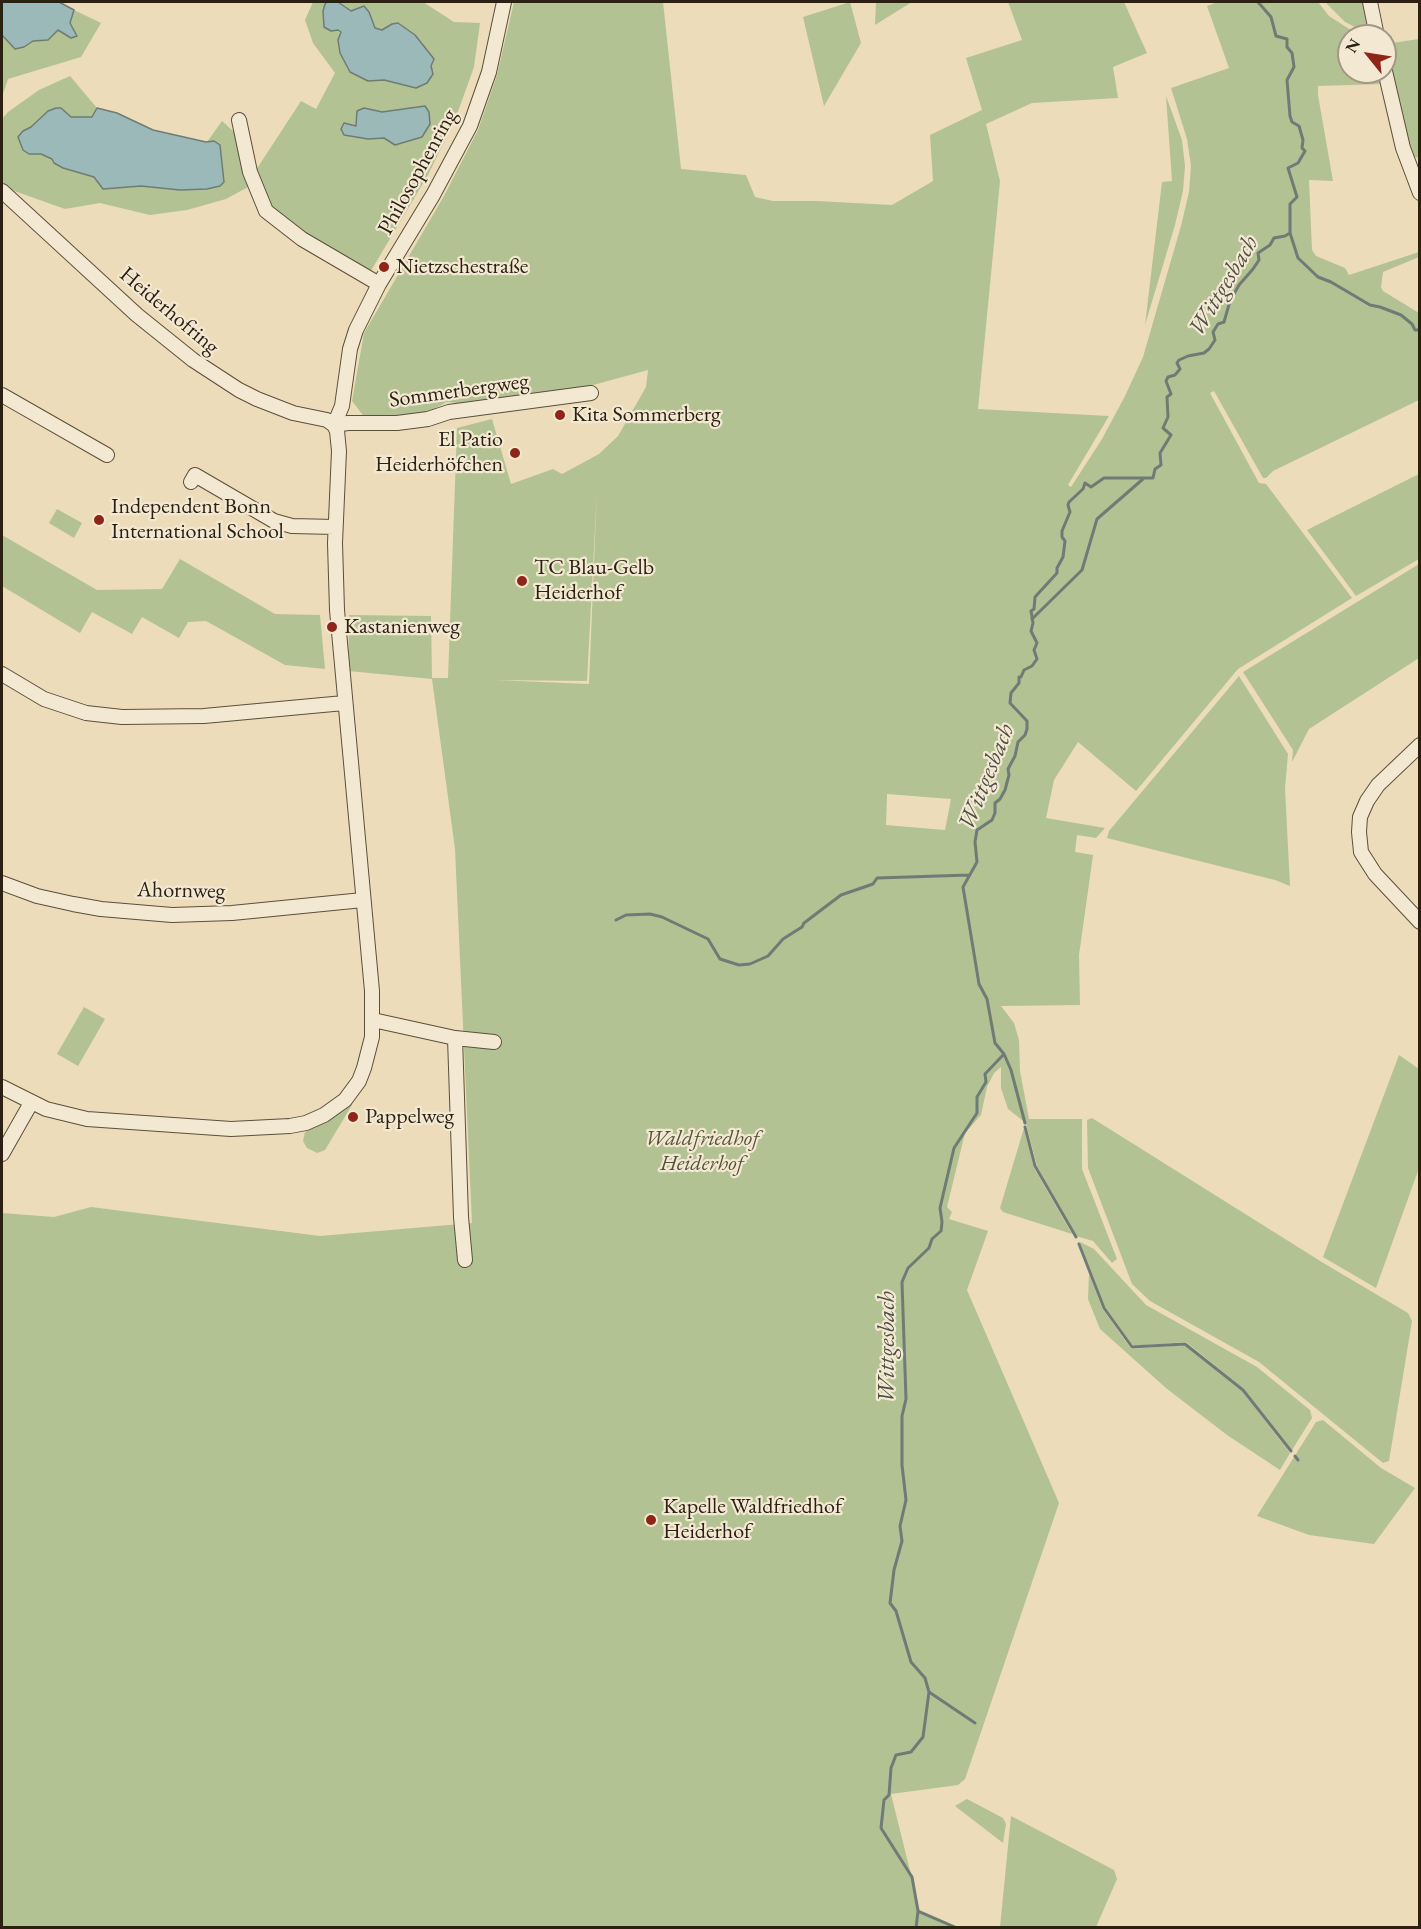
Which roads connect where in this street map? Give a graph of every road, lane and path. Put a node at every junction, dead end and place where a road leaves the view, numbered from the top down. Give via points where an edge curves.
1 (504, 2) edge
2 (1370, 2) edge
3 (1375, 24) edge
4 (1388, 84) edge
5 (239, 120) dead end
6 (1419, 193) edge
7 (3, 197) edge
8 (379, 284) junction
9 (591, 393) dead end
10 (2, 395) edge
11 (334, 425) junction
12 (107, 455) dead end
13 (191, 482) dead end
14 (335, 527) junction
15 (2, 674) edge
16 (344, 703) junction
17 (1419, 746) edge
18 (2, 883) edge
19 (363, 900) junction
20 (1419, 922) edge
21 (373, 1020) junction
22 (455, 1038) junction
23 (494, 1042) dead end
24 (2, 1087) edge
25 (31, 1103) junction
26 (2, 1154) edge
27 (465, 1260) dead end

1 - 8 street, Philosophenring via 489,72 470,126
2 - 3 street
4 - 6 street
5 - 8 street via 250,172 266,211 302,239
7 - 11 street, Heiderhofring via 193,360 257,399
8 - 11 street, Philosophenring via 356,330 342,406
9 - 11 street, Sommerbergweg via 492,405 397,423
10 - 12 street
11 - 14 street via 339,451
13 - 14 street via 195,475 274,521 292,526
14 - 16 street
15 - 16 street via 44,699 86,713 122,717 204,716
16 - 19 street
17 - 20 street via 1377,785 1360,817 1359,832 1361,852 1375,874
18 - 19 street, Ahornweg via 73,904 172,915
19 - 21 street
21 - 22 street
21 - 25 street via 369,1051 359,1081 345,1100 306,1123 244,1129 186,1127 87,1119
22 - 23 street
22 - 27 street
24 - 25 street
25 - 26 street

